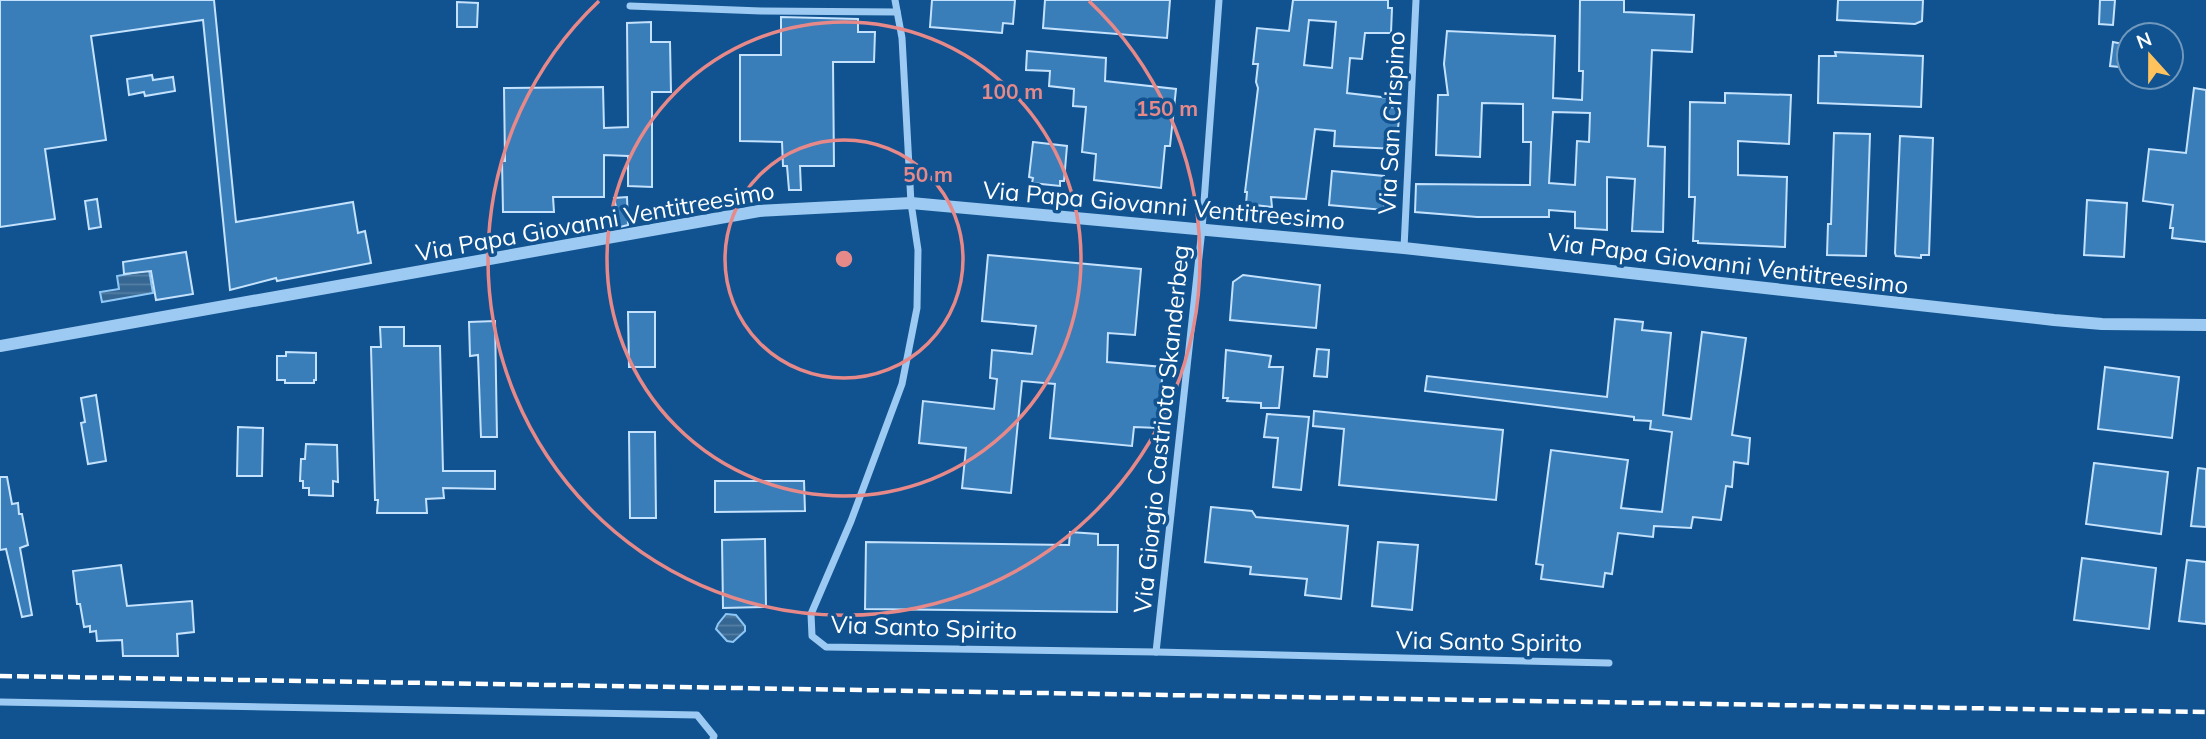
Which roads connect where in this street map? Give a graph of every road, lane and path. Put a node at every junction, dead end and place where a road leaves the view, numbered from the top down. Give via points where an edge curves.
1 (895, 0) edge
2 (1219, 0) edge
3 (1416, 0) edge
4 (630, 6) dead end
5 (897, 12) junction
6 (911, 203) junction
7 (1202, 229) junction
8 (1404, 248) junction
9 (2206, 325) edge
10 (0, 346) edge
11 (1156, 652) junction
12 (1609, 663) dead end
13 (0, 702) edge
14 (713, 739) edge

1 - 5 street, Via Santo Spirito
2 - 7 street, Via Giorgio Castriota Skanderbeg
3 - 8 street, Via San Crispino
4 - 5 street
5 - 6 street, Via Santo Spirito
6 - 7 street, Via Papa Giovanni Ventitreesimo
6 - 10 street, Via Papa Giovanni Ventitreesimo via 760,211
6 - 11 street, Via Santo Spirito via 918,250 917,308 902,384 811,614 811,636 826,647
7 - 8 street, Via Papa Giovanni Ventitreesimo
7 - 11 street, Via Giorgio Castriota Skanderbeg
8 - 9 street, Via Papa Giovanni Ventitreesimo via 2054,320
11 - 12 street, Via Santo Spirito
13 - 14 street via 697,715

